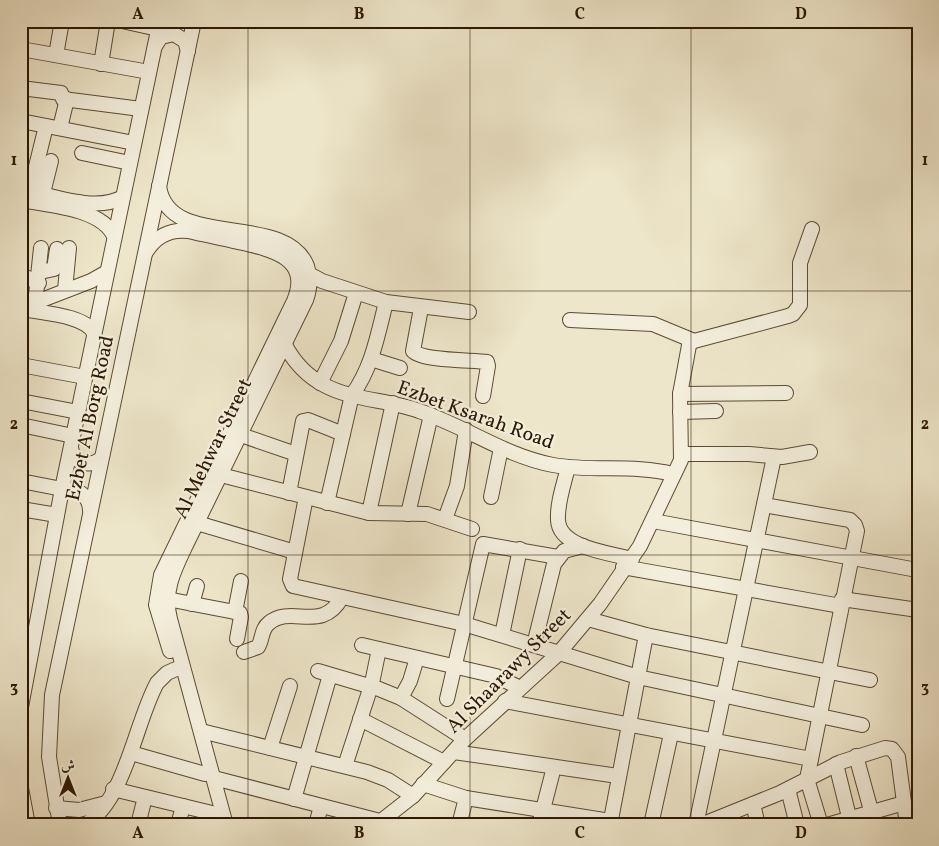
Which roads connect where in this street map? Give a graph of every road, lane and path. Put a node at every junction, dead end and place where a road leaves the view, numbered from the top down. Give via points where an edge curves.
1 (62, 21) edge
2 (108, 21) edge
3 (122, 21) edge
4 (194, 21) edge
5 (159, 25) edge
6 (155, 46) junction
7 (21, 49) edge
8 (188, 51) junction
9 (56, 55) junction
10 (101, 64) junction
11 (149, 72) junction
12 (21, 88) edge
13 (67, 99) junction
14 (141, 110) junction
15 (21, 121) edge
16 (46, 126) junction
17 (60, 128) junction
18 (134, 143) junction
19 (82, 153) dead end
20 (51, 160) dead end
21 (130, 163) junction
22 (159, 186) junction
23 (29, 193) edge
24 (122, 197) junction
25 (185, 225) junction
26 (812, 229) dead end
27 (114, 236) junction
28 (41, 248) dead end
29 (145, 255) junction
30 (107, 272) junction
31 (309, 274) junction
32 (39, 277) junction
33 (22, 279) edge
34 (65, 290) junction
35 (356, 293) junction
36 (386, 302) junction
37 (35, 304) junction
38 (21, 308) edge
39 (421, 308) junction
40 (469, 312) dead end
41 (570, 320) dead end
42 (94, 333) junction
43 (690, 340) junction
44 (285, 345) junction
45 (371, 359) junction
46 (21, 365) edge
47 (400, 368) dead end
48 (85, 377) junction
49 (320, 384) junction
50 (786, 393) dead end
51 (680, 394) junction
52 (352, 395) junction
53 (483, 396) dead end
54 (21, 401) edge
55 (393, 403) junction
56 (716, 411) dead end
57 (78, 412) junction
58 (680, 412) junction
59 (430, 415) junction
60 (21, 425) edge
61 (466, 430) junction
62 (343, 434) junction
63 (241, 435) junction
64 (72, 442) junction
65 (501, 448) junction
66 (810, 452) dead end
67 (296, 454) junction
68 (682, 454) junction
69 (774, 457) junction
70 (101, 459) junction
71 (568, 467) junction
72 (673, 474) junction
73 (221, 475) junction
74 (21, 481) edge
75 (61, 491) junction
76 (289, 493) junction
77 (306, 497) junction
78 (491, 497) dead end
79 (328, 502) junction
80 (764, 505) junction
81 (21, 509) edge
82 (90, 510) junction
83 (369, 513) junction
84 (408, 514) junction
85 (57, 515) junction
86 (445, 519) junction
87 (653, 521) junction
88 (197, 523) junction
89 (472, 529) dead end
90 (757, 540) junction
91 (181, 543) junction
92 (583, 546) junction
93 (520, 549) junction
94 (295, 552) junction
95 (558, 557) junction
96 (851, 558) junction
97 (628, 563) junction
98 (917, 570) edge
99 (241, 582) dead end
100 (197, 586) dead end
101 (746, 589) junction
102 (342, 597) junction
103 (167, 599) junction
104 (842, 602) junction
105 (192, 604) junction
106 (918, 610) edge
107 (235, 612) junction
108 (588, 619) junction
109 (464, 624) junction
110 (502, 635) junction
111 (646, 635) junction
112 (237, 639) dead end
113 (362, 645) dead end
114 (534, 646) junction
115 (379, 649) junction
116 (733, 651) junction
117 (244, 652) dead end
118 (558, 654) junction
119 (417, 658) junction
120 (455, 666) junction
121 (176, 669) junction
122 (829, 670) junction
123 (638, 677) junction
124 (870, 680) dead end
125 (290, 686) dead end
126 (23, 687) edge
127 (371, 687) junction
128 (520, 688) junction
129 (724, 696) junction
130 (401, 698) junction
131 (447, 699) dead end
132 (505, 701) junction
133 (21, 707) edge
134 (820, 715) junction
135 (360, 719) junction
136 (627, 725) junction
137 (862, 725) dead end
138 (201, 731) junction
139 (671, 734) junction
140 (465, 739) junction
141 (714, 741) junction
142 (270, 748) junction
143 (454, 752) junction
144 (131, 753) junction
145 (856, 756) junction
146 (306, 757) junction
147 (811, 759) junction
148 (444, 762) junction
149 (836, 764) junction
150 (345, 766) junction
151 (554, 767) junction
152 (210, 776) junction
153 (618, 776) junction
154 (807, 779) junction
155 (423, 784) junction
156 (21, 788) edge
157 (113, 789) junction
158 (788, 789) junction
159 (413, 796) junction
160 (145, 797) junction
161 (466, 798) junction
162 (294, 799) junction
163 (106, 802) junction
164 (904, 803) junction
165 (753, 804) junction
166 (183, 806) junction
167 (321, 806) junction
168 (56, 808) junction
169 (871, 810) junction
170 (542, 811) junction
171 (723, 821) edge
172 (850, 821) edge
173 (224, 822) edge
174 (378, 823) edge
175 (610, 823) edge
176 (28, 825) edge
177 (60, 825) edge
178 (85, 825) edge
179 (138, 825) edge
180 (178, 825) edge
181 (316, 825) edge
182 (458, 825) edge
183 (539, 825) edge
184 (651, 825) edge
185 (696, 825) edge
186 (701, 825) edge
187 (758, 825) edge
188 (797, 825) edge
189 (821, 825) edge
190 (827, 825) edge
191 (874, 825) edge
192 (907, 825) edge

1 - 9 street
2 - 10 street
3 - 5 street
4 - 8 street, Ezbet Al Borg Road
5 - 6 street, Ezbet Al Borg Road
6 - 8 street via 163,36 174,34 185,41
6 - 11 street, Ezbet Al Borg Road
7 - 9 street
8 - 22 street, Ezbet Al Borg Road
9 - 10 street
10 - 11 street
11 - 14 street, Ezbet Al Borg Road
12 - 13 street via 60,93
13 - 14 street
13 - 17 street
14 - 18 street, Ezbet Al Borg Road
15 - 16 street
16 - 17 street
16 - 23 street
17 - 18 street
18 - 21 street, Ezbet Al Borg Road
19 - 21 street
20 - 23 street
21 - 24 street, Ezbet Al Borg Road
22 - 25 street, Al Mehwar Street via 166,205
22 - 29 street, Ezbet Al Borg Road
23 - 24 street via 96,204
23 - 27 street via 94,216 106,224
24 - 27 street, Ezbet Al Borg Road
25 - 29 street, Al Mehwar Street via 162,235 150,245
25 - 31 street, Al Mehwar Street via 286,243 303,258
25 - 91 street, Al Mehwar Street via 277,251 292,265 298,285 294,301
26 - 43 street via 800,263 800,300 793,314 763,324 720,332 698,341
27 - 30 street, Ezbet Al Borg Road
28 - 32 street
29 - 70 street, Ezbet Al Borg Road
30 - 34 street
30 - 42 street, Ezbet Al Borg Road
31 - 35 street via 317,280
31 - 44 street, Al Mehwar Street via 308,295
32 - 33 street
32 - 34 street via 54,269 63,249
32 - 37 street
34 - 37 street
35 - 36 street
35 - 49 street via 341,341
36 - 39 street
36 - 45 street
37 - 38 street
38 - 42 street via 80,320
39 - 40 street
39 - 53 street via 413,351 446,359 487,362
41 - 43 street via 654,324
42 - 48 street, Ezbet Al Borg Road
43 - 51 street
44 - 49 street, Ezbet Ksarah Road via 301,369
44 - 63 street, Al Mehwar Street
45 - 47 street
45 - 52 street via 361,384
46 - 48 street
48 - 57 street, Ezbet Al Borg Road
49 - 52 street, Ezbet Ksarah Road
50 - 51 street
51 - 58 street
52 - 55 street, Ezbet Ksarah Road
52 - 62 street
54 - 57 street
55 - 59 street, Ezbet Ksarah Road
55 - 83 street
56 - 58 street
57 - 64 street, Ezbet Al Borg Road
58 - 68 street
59 - 61 street, Ezbet Ksarah Road
59 - 84 street
60 - 64 street
61 - 65 street, Ezbet Ksarah Road
61 - 86 street via 456,486
62 - 67 street via 304,420
62 - 79 street
63 - 67 street
63 - 73 street, Al Mehwar Street
64 - 70 street via 73,456 82,463 91,464
64 - 75 street, Ezbet Al Borg Road
65 - 71 street, Ezbet Ksarah Road via 534,460
65 - 78 street
66 - 69 street
67 - 76 street
68 - 69 street
68 - 72 street, Al Shaarawy Street
69 - 80 street
70 - 82 street, Ezbet Al Borg Road
71 - 72 street, Ezbet Ksarah Road via 640,468
71 - 92 street via 558,526 568,539
72 - 87 street, Al Shaarawy Street
73 - 76 street
73 - 88 street, Al Mehwar Street
74 - 75 street
75 - 82 street via 81,493
75 - 85 street, Ezbet Al Borg Road
76 - 77 street
77 - 79 street
77 - 94 street
79 - 83 street
80 - 90 street
80 - 96 street via 850,520 857,531
81 - 85 street
82 - 168 street, Ezbet Al Borg Road via 50,705 49,757
83 - 84 street
84 - 86 street
85 - 126 street, Ezbet Al Borg Road
86 - 89 street
87 - 90 street
87 - 97 street, Al Shaarawy Street
88 - 91 street, Al Mehwar Street
88 - 94 street
90 - 96 street
90 - 101 street
91 - 103 street, Al Mehwar Street
91 - 121 street, Al Mehwar Street via 161,575 156,600
92 - 95 street via 571,547
92 - 97 street
93 - 95 street
93 - 109 street via 483,544
93 - 110 street
94 - 102 street via 292,585
95 - 114 street via 552,568
96 - 98 street
96 - 104 street
97 - 101 street
97 - 108 street, Al Shaarawy Street
99 - 107 street
100 - 105 street
101 - 104 street
101 - 116 street
102 - 109 street
102 - 117 street via 335,607 321,616 273,620 264,629 258,647
103 - 105 street
103 - 138 street, Al Mehwar Street
104 - 106 street
104 - 122 street
105 - 107 street
107 - 112 street via 241,617
108 - 111 street
108 - 118 street, Al Shaarawy Street
109 - 110 street
109 - 120 street
110 - 114 street
111 - 116 street
111 - 123 street
113 - 115 street
114 - 118 street
115 - 119 street
115 - 127 street
116 - 122 street
116 - 129 street
118 - 123 street
118 - 128 street, Al Shaarawy Street
119 - 120 street
119 - 130 street
120 - 128 street via 501,678
120 - 131 street
121 - 144 street via 164,675 156,686
121 - 152 street, Al Mehwar Street
122 - 124 street
122 - 134 street
123 - 129 street
123 - 136 street
125 - 142 street
126 - 133 street, Ezbet Al Borg Road
127 - 130 street
127 - 135 street
127 - 146 street via 324,673
128 - 132 street, Al Shaarawy Street
129 - 134 street
129 - 141 street
130 - 140 street
132 - 136 street
132 - 140 street, Al Shaarawy Street
134 - 137 street
134 - 147 street
135 - 148 street
135 - 150 street
136 - 139 street
136 - 153 street
138 - 142 street
138 - 152 street, Al Mehwar Street
139 - 141 street
139 - 184 street
140 - 143 street, Al Shaarawy Street
141 - 147 street
141 - 185 street
142 - 146 street
143 - 148 street, Al Shaarawy Street
143 - 151 street
144 - 152 street
144 - 157 street
145 - 149 street
145 - 164 street via 883,748 894,751 899,759
145 - 169 street
146 - 150 street
146 - 162 street
147 - 154 street
148 - 155 street, Al Shaarawy Street
149 - 154 street
149 - 172 street
150 - 159 street via 383,778
151 - 153 street
151 - 170 street
152 - 162 street
152 - 173 street, Al Mehwar Street
153 - 175 street
154 - 158 street
154 - 189 street
155 - 159 street, Al Shaarawy Street
155 - 161 street
156 - 176 street
157 - 160 street
157 - 163 street
158 - 165 street
158 - 188 street
159 - 174 street, Al Shaarawy Street
160 - 166 street
160 - 179 street
161 - 170 street
161 - 182 street
162 - 167 street
163 - 168 street via 84,809
163 - 178 street
164 - 169 street
164 - 192 street
165 - 171 street
165 - 187 street
166 - 173 street
166 - 180 street
167 - 174 street
167 - 181 street
168 - 177 street, Ezbet Al Borg Road
169 - 172 street
169 - 191 street
170 - 175 street
170 - 183 street
171 - 186 street
172 - 190 street

